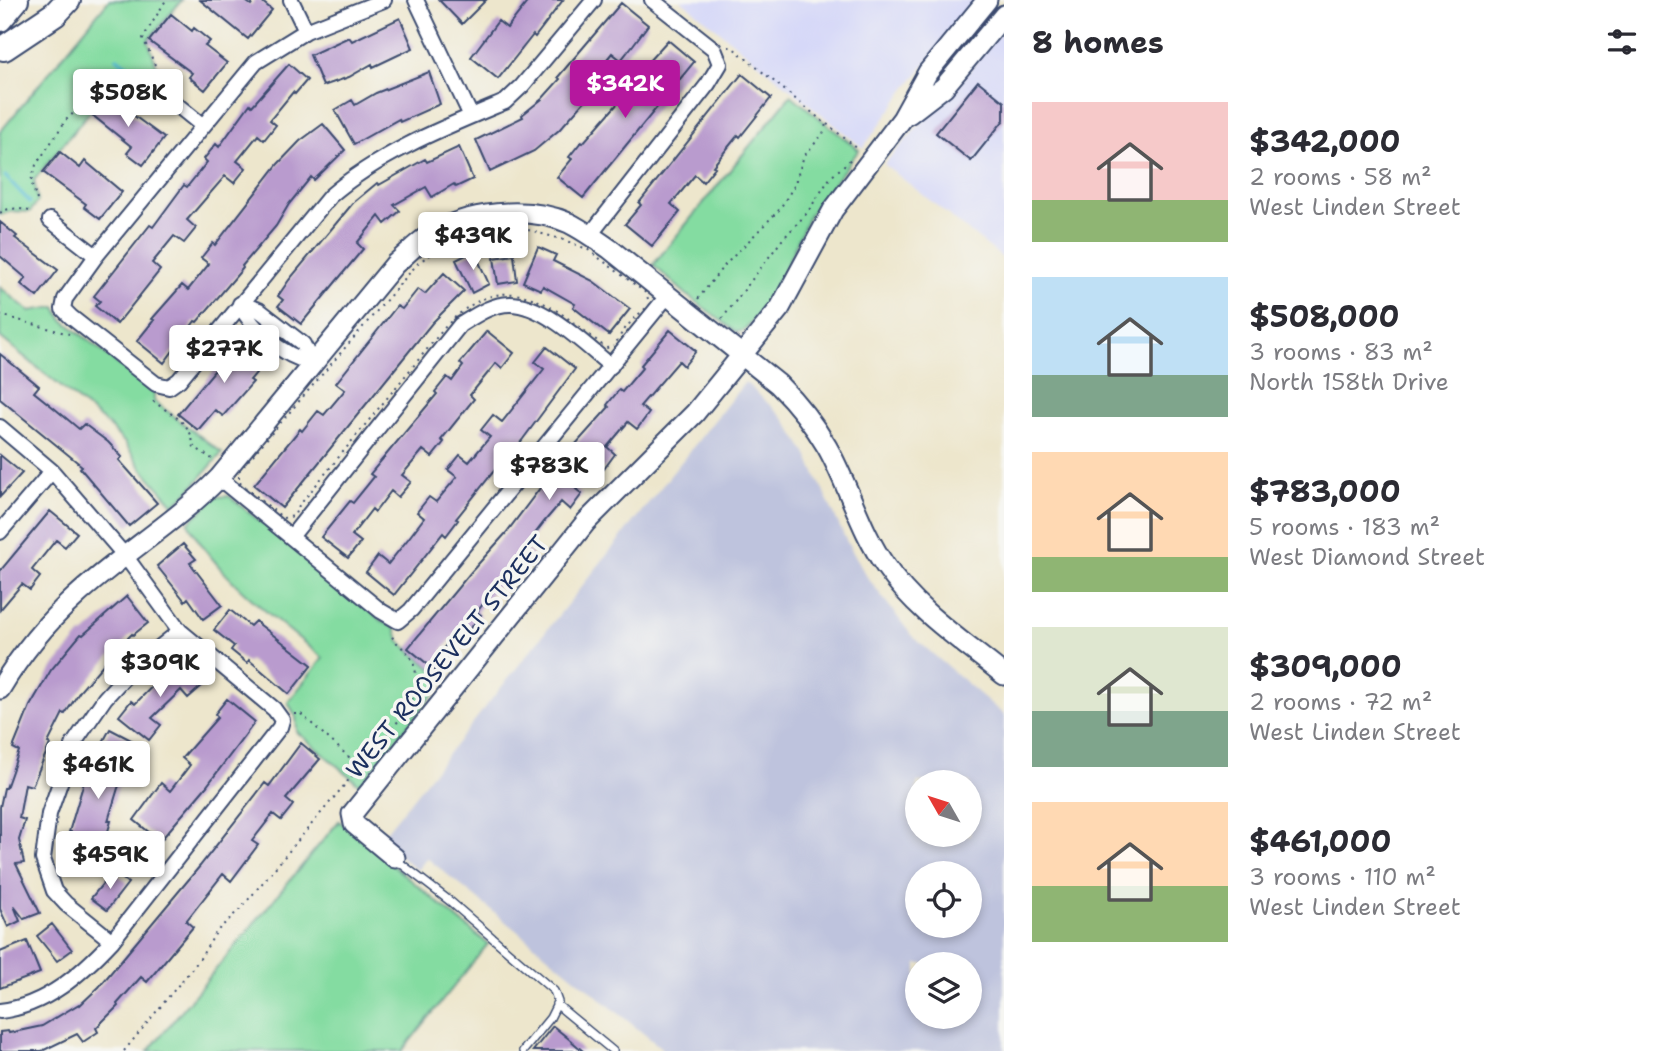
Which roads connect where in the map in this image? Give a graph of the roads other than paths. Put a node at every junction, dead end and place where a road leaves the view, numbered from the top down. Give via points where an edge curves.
1 (16, 0) edge
2 (43, 0) edge
3 (68, 0) edge
4 (291, 0) edge
5 (384, 0) edge
6 (416, 0) edge
7 (594, 0) edge
8 (652, 0) edge
9 (987, 0) edge
10 (1004, 15) edge
11 (0, 19) edge
12 (306, 31) junction
13 (2, 51) edge
14 (156, 88) dead end
15 (471, 116) junction
16 (902, 119) junction
17 (203, 126) junction
18 (50, 220) dead end
19 (590, 235) junction
20 (96, 256) junction
21 (668, 295) junction
22 (240, 304) junction
23 (743, 355) junction
24 (312, 363) junction
25 (611, 366) junction
26 (0, 427) edge
27 (216, 469) junction
28 (52, 471) junction
29 (0, 532) edge
30 (290, 537) junction
31 (126, 557) junction
32 (180, 631) junction
33 (1004, 675) edge
34 (0, 689) edge
35 (395, 859) joint
36 (112, 941) junction
37 (556, 1004) junction
38 (0, 1011) edge
39 (523, 1051) edge
40 (614, 1051) edge

1 - 11 highway
2 - 13 highway
3 - 13 highway
4 - 12 street
5 - 12 street
6 - 15 street
7 - 15 street via 505,102
8 - 19 street via 714,49 720,64
9 - 16 street, WEST ROOSEVELT STREET via 928,72
10 - 16 street, WEST ROOSEVELT STREET via 944,87
12 - 17 street via 256,62
14 - 17 street
15 - 22 street via 347,181
16 - 23 street, WEST ROOSEVELT STREET via 841,198 780,308
17 - 20 street
18 - 20 street
19 - 21 street
19 - 24 street via 568,223 526,214 497,214 453,223 427,237 395,264
20 - 22 street via 65,299 63,309 156,384 169,387 179,380
21 - 23 street
21 - 25 street
22 - 24 street via 259,310 303,344
23 - 33 street via 778,384 812,423 887,569 929,614
23 - 35 street, WEST ROOSEVELT STREET via 695,413 586,522 352,814 354,824
24 - 27 street
25 - 30 street via 530,307 509,303 486,309 460,325
25 - 30 street via 411,610 393,624
26 - 28 street
27 - 30 street
27 - 31 street via 193,505
28 - 29 street
28 - 31 street
31 - 32 street
31 - 34 street via 53,618 23,652
32 - 36 street via 104,698 74,743 49,814 43,859 54,891
32 - 36 street via 287,717
35 - 37 lane via 554,991
36 - 38 street via 55,992
37 - 39 lane
37 - 40 lane

